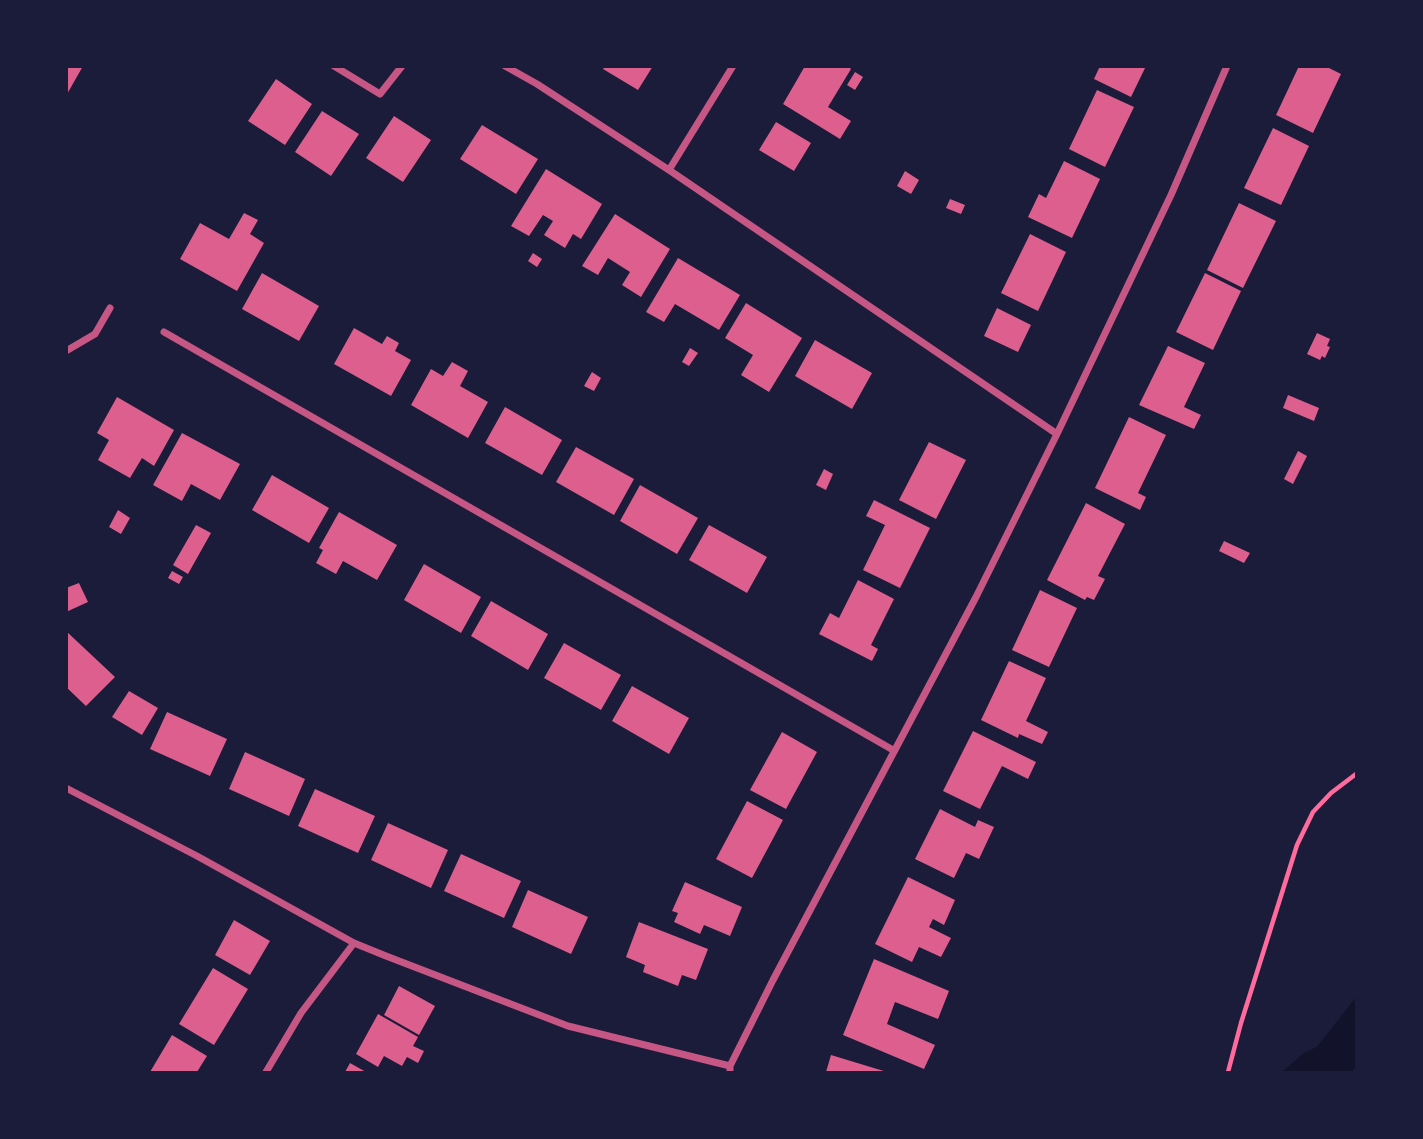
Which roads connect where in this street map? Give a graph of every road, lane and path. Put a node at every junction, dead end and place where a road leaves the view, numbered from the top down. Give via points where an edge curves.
1 (334, 66) edge
2 (402, 66) edge
3 (505, 66) edge
4 (733, 66) edge
5 (1227, 66) edge
6 (669, 170) junction
7 (110, 309) dead end
8 (164, 332) dead end
9 (66, 351) edge
10 (1057, 434) junction
11 (893, 750) junction
12 (1356, 774) edge
13 (66, 788) edge
14 (354, 943) junction
15 (730, 1069) edge
16 (266, 1073) edge
17 (1228, 1073) edge

1 - 2 street via 380,94
3 - 6 street
4 - 6 street
5 - 10 street
6 - 10 street
7 - 9 street via 95,334
8 - 11 street
10 - 11 street
11 - 15 street
12 - 17 path via 1313,812 1297,845
13 - 14 street
14 - 15 street via 568,1026
14 - 16 street via 301,1013

